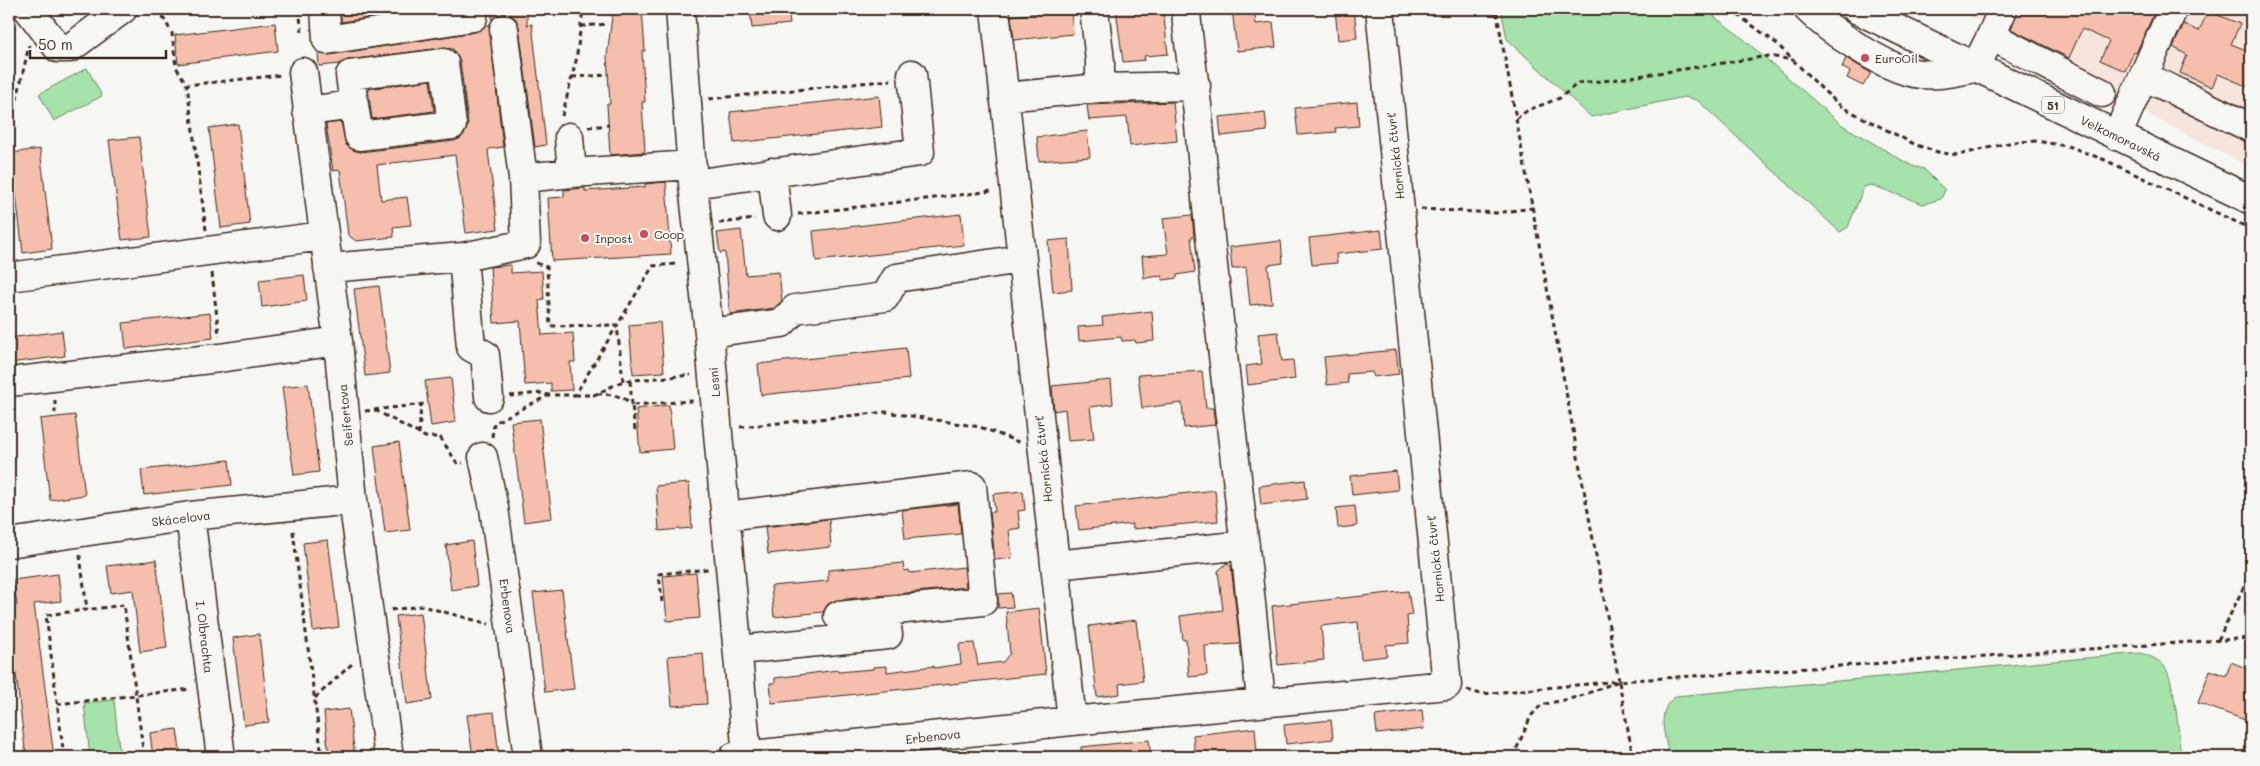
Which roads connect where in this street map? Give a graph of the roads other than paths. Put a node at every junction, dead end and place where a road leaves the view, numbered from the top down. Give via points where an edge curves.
1 (123, 9) edge
2 (325, 9) edge
3 (473, 9) edge
4 (680, 9) edge
5 (995, 9) edge
6 (1094, 9) edge
7 (1186, 9) edge
8 (1380, 9) edge
9 (1808, 9) edge
10 (1856, 9) edge
11 (2003, 9) edge
12 (2173, 9) edge
13 (30, 14) edge
14 (9, 18) edge
15 (504, 29) dead end
16 (1991, 36) junction
17 (1975, 68) junction
18 (303, 72) road end
19 (912, 76) road end
20 (2144, 76) junction
21 (1196, 86) junction
22 (1100, 88) junction
23 (2102, 93) dead end
24 (1004, 97) junction
25 (354, 105) dead end
26 (307, 111) junction
27 (2251, 128) edge
28 (564, 130) road end
29 (2117, 136) junction
30 (772, 172) junction
31 (572, 173) junction
32 (692, 175) junction
33 (523, 178) junction
34 (2251, 200) edge
35 (778, 216) road end
36 (323, 236) junction
37 (463, 257) junction
38 (1021, 259) junction
39 (328, 268) junction
40 (9, 277) edge
41 (710, 333) junction
42 (338, 341) junction
43 (9, 382) edge
44 (489, 397) road end
45 (484, 460) road end
46 (354, 500) junction
47 (190, 516) junction
48 (726, 516) junction
49 (9, 542) edge
50 (1245, 545) junction
51 (1055, 565) junction
52 (885, 611) junction
53 (838, 616) dead end
54 (739, 650) junction
55 (1260, 702) junction
56 (1072, 721) junction
57 (740, 756) edge
58 (221, 757) edge
59 (389, 757) edge
60 (528, 757) edge

1 - 13 street via 70,48 58,48
2 - 3 street via 327,40 473,17
4 - 32 street, Lesní
5 - 24 street, Hornická čtvrť
6 - 22 street
7 - 21 street
8 - 55 street, Hornická čtvrť via 1447,685
9 - 17 street via 1848,41 1894,66 1914,73 1935,74
10 - 17 street, Velkomoravská / 51
11 - 16 street
12 - 20 street
13 - 14 street
15 - 33 street
16 - 17 street
16 - 23 street
17 - 29 street, Velkomoravská / 51
18 - 26 street, Seifertova
19 - 30 street via 920,152
20 - 27 street
20 - 29 street
21 - 22 street
21 - 50 street via 1210,252
22 - 24 street
24 - 38 street, Hornická čtvrť
25 - 26 street
26 - 36 street, Seifertova
28 - 31 street
29 - 34 street, Velkomoravská / 51
30 - 32 street
30 - 35 street
31 - 32 street
31 - 33 street
32 - 41 street, Lesní
33 - 37 street via 526,244
36 - 39 street, Seifertova
36 - 40 street
37 - 39 street
37 - 44 street via 471,347 485,355
38 - 41 street via 896,278 885,297 795,309 782,323
38 - 51 street, Hornická čtvrť
39 - 42 street, Seifertova
41 - 48 street, Lesní
42 - 43 street
42 - 46 street, Seifertova
45 - 60 street, Erbenova via 494,508
46 - 47 street, Skácelova
46 - 59 street, Seifertova
47 - 49 street, Skácelova
47 - 58 street, I. Olbrachta
48 - 52 street via 972,486 983,601
48 - 54 street, Lesní
50 - 51 street
50 - 55 street
51 - 56 street, Hornická čtvrť
52 - 53 street
52 - 54 street via 888,635
54 - 57 street, Lesní
55 - 56 street
56 - 57 street, Erbenova

